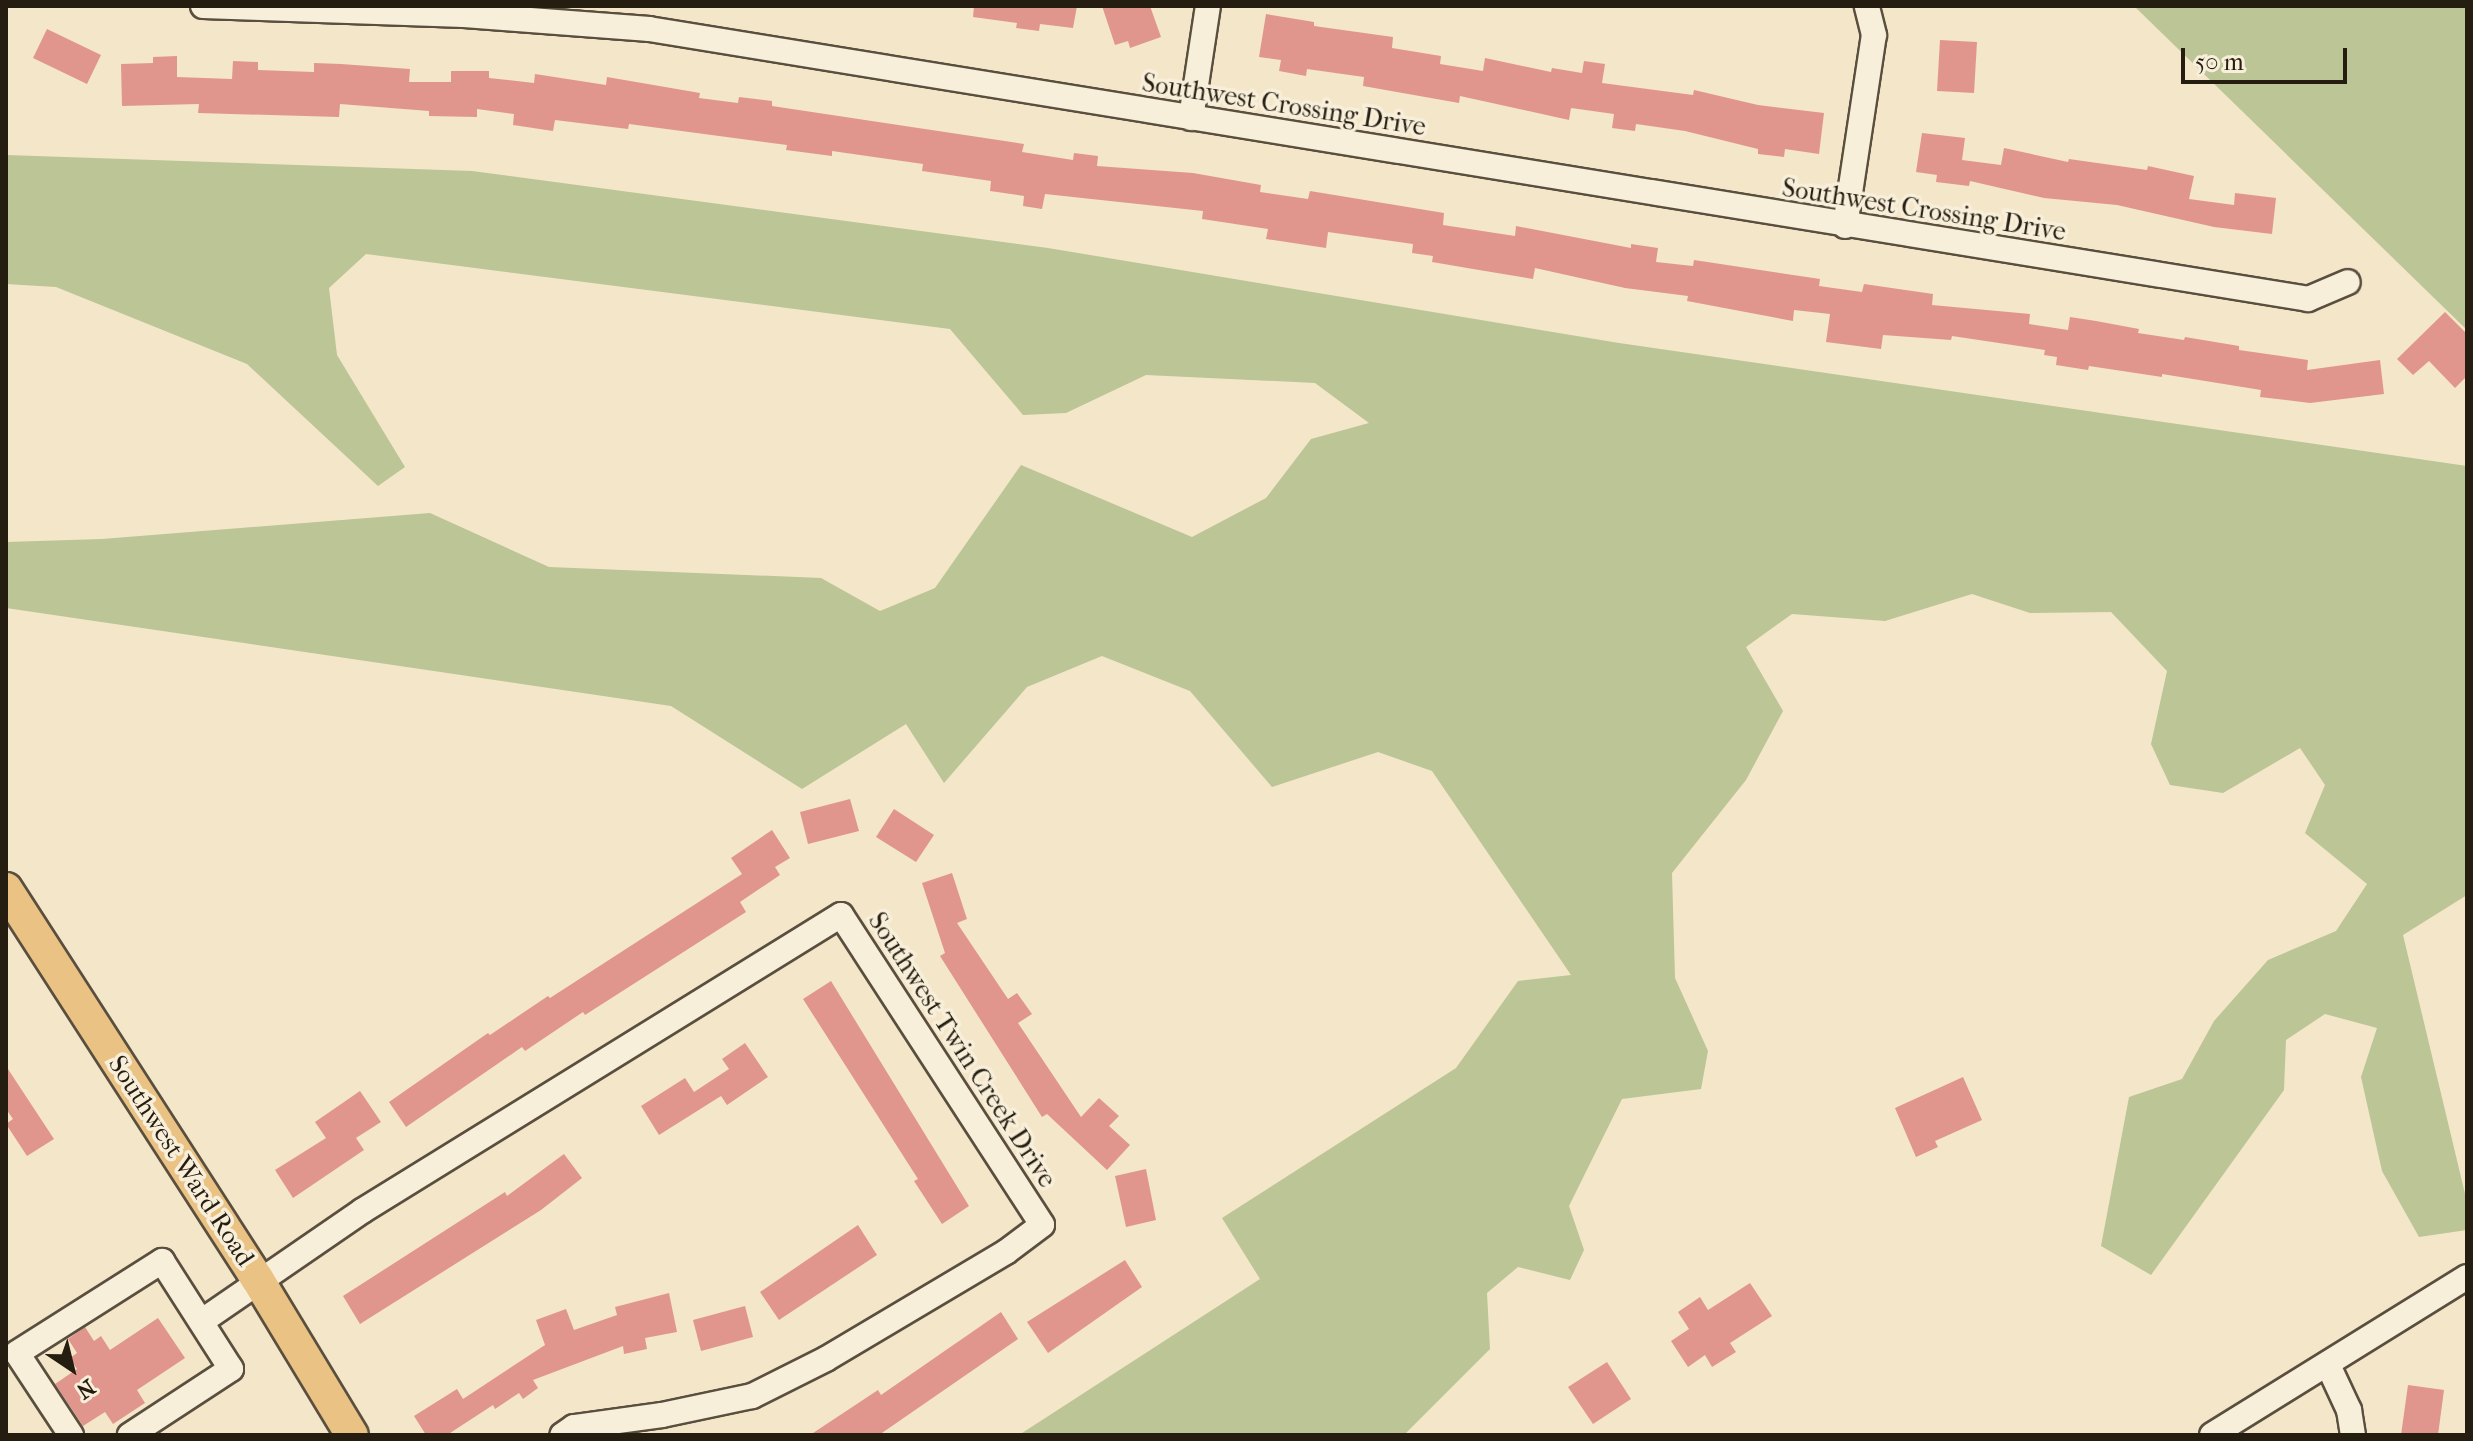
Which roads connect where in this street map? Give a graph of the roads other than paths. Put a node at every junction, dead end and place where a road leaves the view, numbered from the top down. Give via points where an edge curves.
1 (203, 6) edge
2 (1208, 6) edge
3 (1867, 6) edge
4 (1191, 118) junction
5 (1845, 226) junction
6 (2348, 282) dead end
7 (6, 889) edge
8 (2467, 1277) edge
9 (258, 1280) junction
10 (202, 1321) junction
11 (2328, 1365) junction
12 (71, 1435) edge
13 (130, 1435) edge
14 (352, 1435) edge
15 (562, 1435) edge
16 (2212, 1435) edge
17 (2353, 1435) edge

1 - 4 street, Southwest Crossing Drive via 464,15 649,29
2 - 4 street
3 - 5 street via 1874,35
4 - 5 street, Southwest Crossing Drive
5 - 6 street, Southwest Crossing Drive via 2308,299
7 - 9 main road, Southwest Ward Road
8 - 11 street
9 - 10 street
9 - 14 main road, Southwest Ward Road
9 - 15 street, Southwest Twin Creek Drive via 841,915 1042,1225 852,1344 752,1396 574,1427
10 - 12 street via 162,1261 17,1353
10 - 13 street via 231,1369
11 - 16 street
11 - 17 street via 2349,1410

